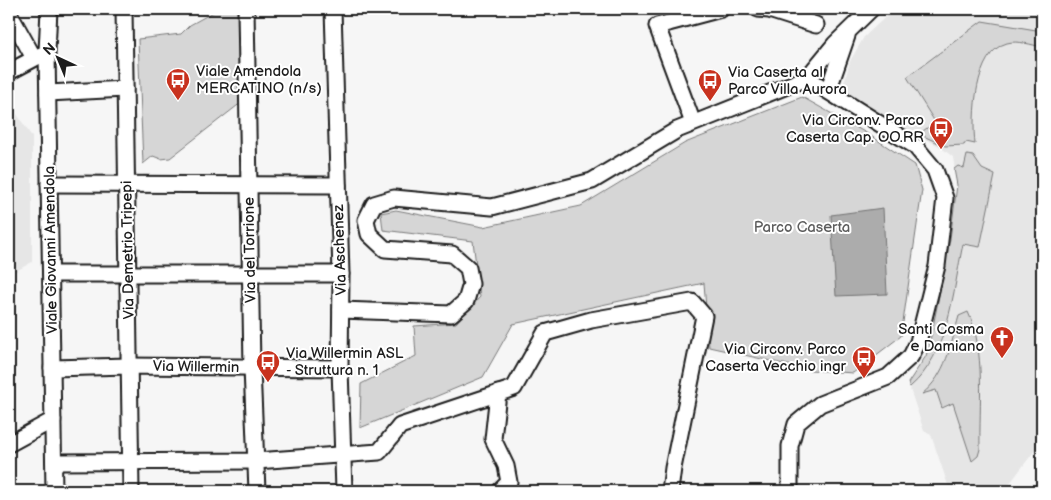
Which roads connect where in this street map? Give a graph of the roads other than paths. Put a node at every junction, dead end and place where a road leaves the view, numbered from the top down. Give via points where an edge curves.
1 (48, 9) edge
2 (124, 9) edge
3 (246, 9) edge
4 (333, 9) edge
5 (721, 9) edge
6 (758, 9) edge
7 (871, 9) edge
8 (9, 13) edge
9 (816, 25) dead end
10 (851, 28) junction
11 (41, 55) junction
12 (9, 72) edge
13 (807, 78) junction
14 (125, 90) junction
15 (828, 91) junction
16 (48, 93) junction
17 (693, 123) junction
18 (50, 184) junction
19 (249, 184) junction
20 (127, 185) junction
21 (338, 185) junction
22 (51, 274) junction
23 (341, 274) junction
24 (128, 275) junction
25 (250, 275) junction
26 (341, 310) junction
27 (129, 366) junction
28 (52, 368) junction
29 (252, 368) junction
30 (340, 368) junction
31 (498, 393) junction
32 (53, 420) junction
33 (9, 444) edge
34 (341, 455) junction
35 (256, 461) junction
36 (54, 462) junction
37 (131, 462) junction
38 (54, 491) edge
39 (131, 491) edge
40 (257, 491) edge
41 (344, 491) edge
42 (500, 491) edge
43 (670, 491) edge
44 (790, 491) edge

1 - 11 street, Viale Giovanni Amendola
2 - 14 street, Via Demetrio Tripepi
3 - 19 street, Via del Torrione
4 - 21 street, Via Aschenez
5 - 17 street via 657,26
6 - 9 street
7 - 10 street
8 - 11 street
10 - 13 street
10 - 15 street
11 - 12 street
11 - 16 street, Viale Giovanni Amendola
13 - 15 street
13 - 17 street
14 - 16 street
14 - 20 street, Via Demetrio Tripepi
15 - 44 street via 915,146 936,170 945,198 937,266 918,342 911,356 888,377 820,404 796,424 790,446
16 - 18 street, Viale Giovanni Amendola
17 - 26 street via 592,181 492,207 394,198 374,204 366,220 369,234 385,249 452,254 468,268 471,284 466,301 451,314
18 - 20 street
18 - 22 street, Viale Giovanni Amendola
19 - 20 street
19 - 21 street
19 - 25 street, Via del Torrione
20 - 24 street, Via Demetrio Tripepi
21 - 23 street, Via Aschenez
22 - 24 street
22 - 28 street, Viale Giovanni Amendola
23 - 25 street
23 - 26 street, Via Aschenez
24 - 25 street
24 - 27 street, Via Demetrio Tripepi
25 - 29 street, Via del Torrione
26 - 30 street, Via Aschenez
27 - 28 street, Via Willermin
27 - 29 street, Via Willermin
27 - 37 street, Via Demetrio Tripepi
28 - 32 street, Viale Giovanni Amendola
29 - 30 street, Via Willermin
29 - 35 street, Via del Torrione
30 - 34 street, Via Aschenez
31 - 34 street via 400,426 379,452
31 - 42 street via 493,440 506,466 509,482
31 - 43 street via 514,388 545,333 591,320 692,302 704,316
32 - 33 street
32 - 36 street, Viale Giovanni Amendola
34 - 35 street
34 - 41 street, Via Aschenez
35 - 37 street
35 - 40 street, Via del Torrione
36 - 37 street
36 - 38 street, Viale Giovanni Amendola
37 - 39 street, Via Demetrio Tripepi

